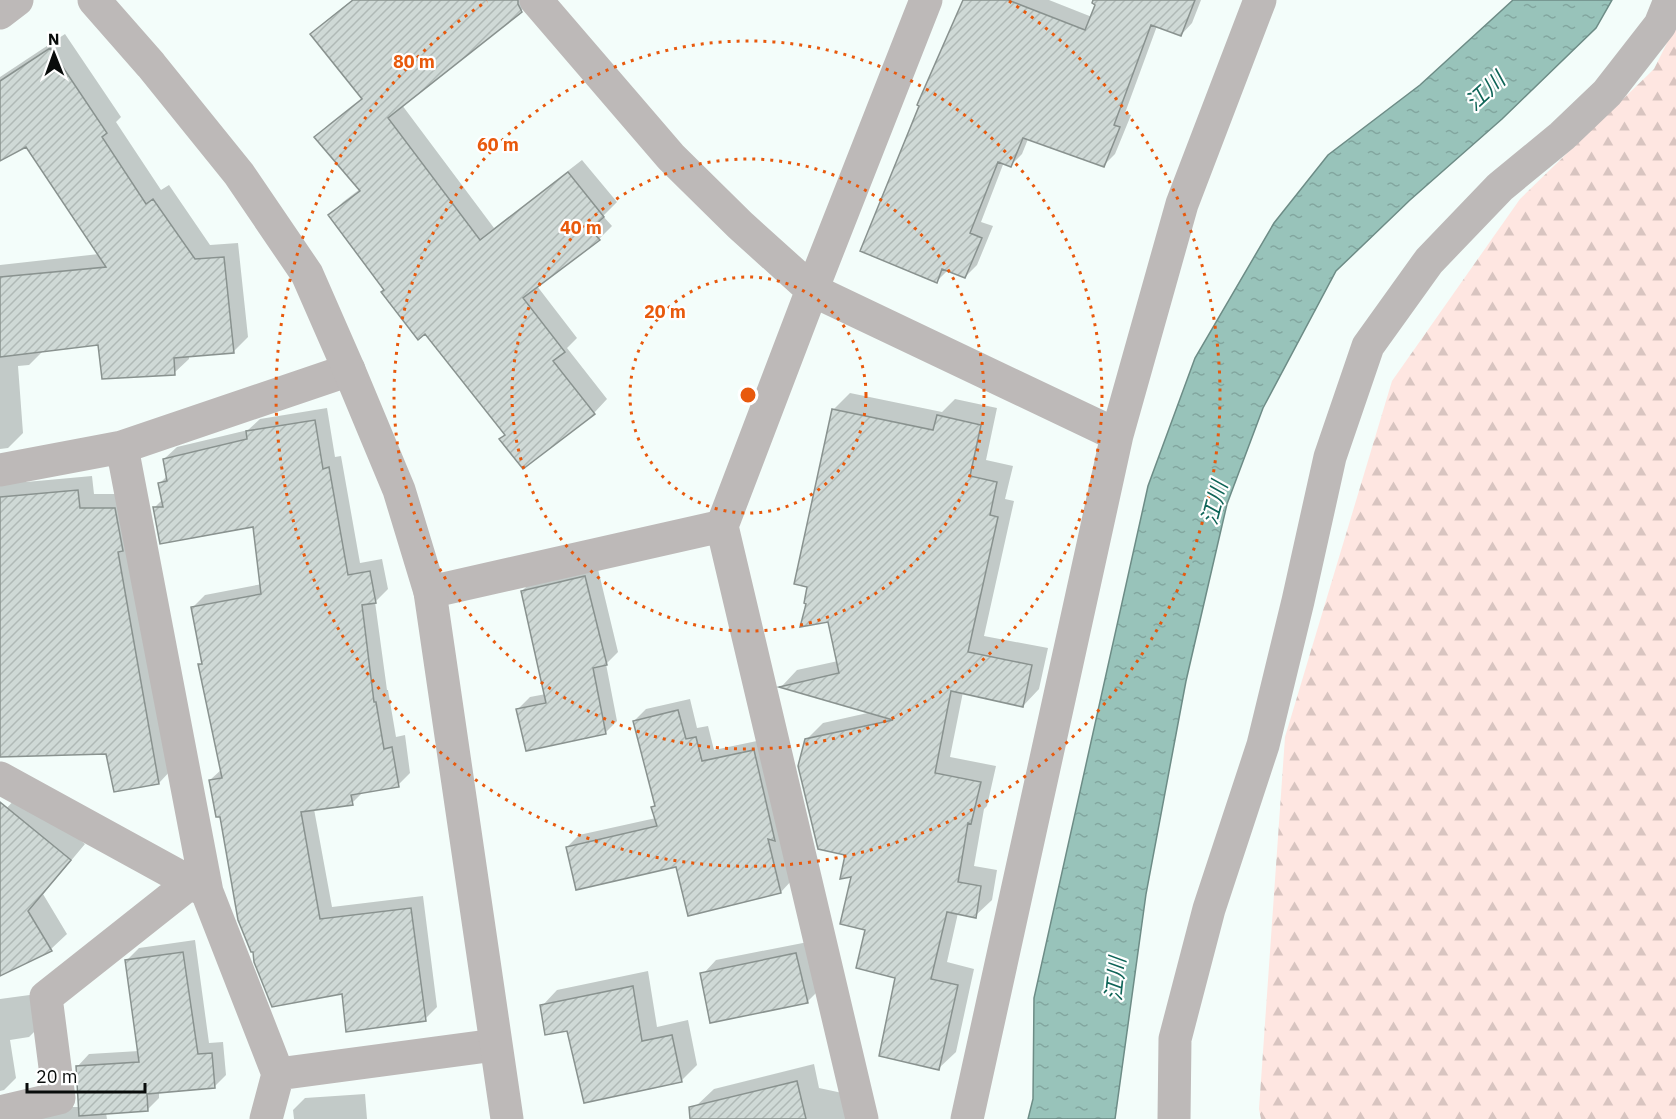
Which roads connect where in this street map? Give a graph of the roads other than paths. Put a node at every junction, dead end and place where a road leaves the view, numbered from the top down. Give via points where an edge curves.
1 (17, 0) edge
2 (94, 0) edge
3 (536, 0) edge
4 (926, 0) edge
5 (1260, 0) edge
6 (1670, 0) edge
7 (0, 13) edge
8 (812, 290) junction
9 (349, 370) junction
10 (1117, 435) junction
11 (122, 447) junction
12 (0, 470) edge
13 (722, 526) junction
14 (430, 592) junction
15 (0, 778) edge
16 (198, 887) junction
17 (495, 1045) junction
18 (278, 1074) junction
19 (0, 1112) edge
20 (266, 1119) edge
21 (507, 1119) edge
22 (862, 1119) edge
23 (967, 1119) edge
24 (1174, 1119) edge

1 - 7 street
2 - 9 street via 239,174 307,274
3 - 8 street via 671,157
4 - 8 street
5 - 10 street via 1182,204
6 - 24 street via 1660,25 1606,93 1500,187 1429,261 1368,346 1330,457 1263,745 1209,909 1174,1039
8 - 10 street
8 - 13 street
9 - 11 street
9 - 14 street via 399,490
10 - 23 street
11 - 12 street
11 - 16 street
13 - 14 street
13 - 22 street
14 - 17 street
15 - 16 street
16 - 18 street
16 - 19 street via 46,997 59,1098
17 - 18 street
17 - 21 street
18 - 20 street

